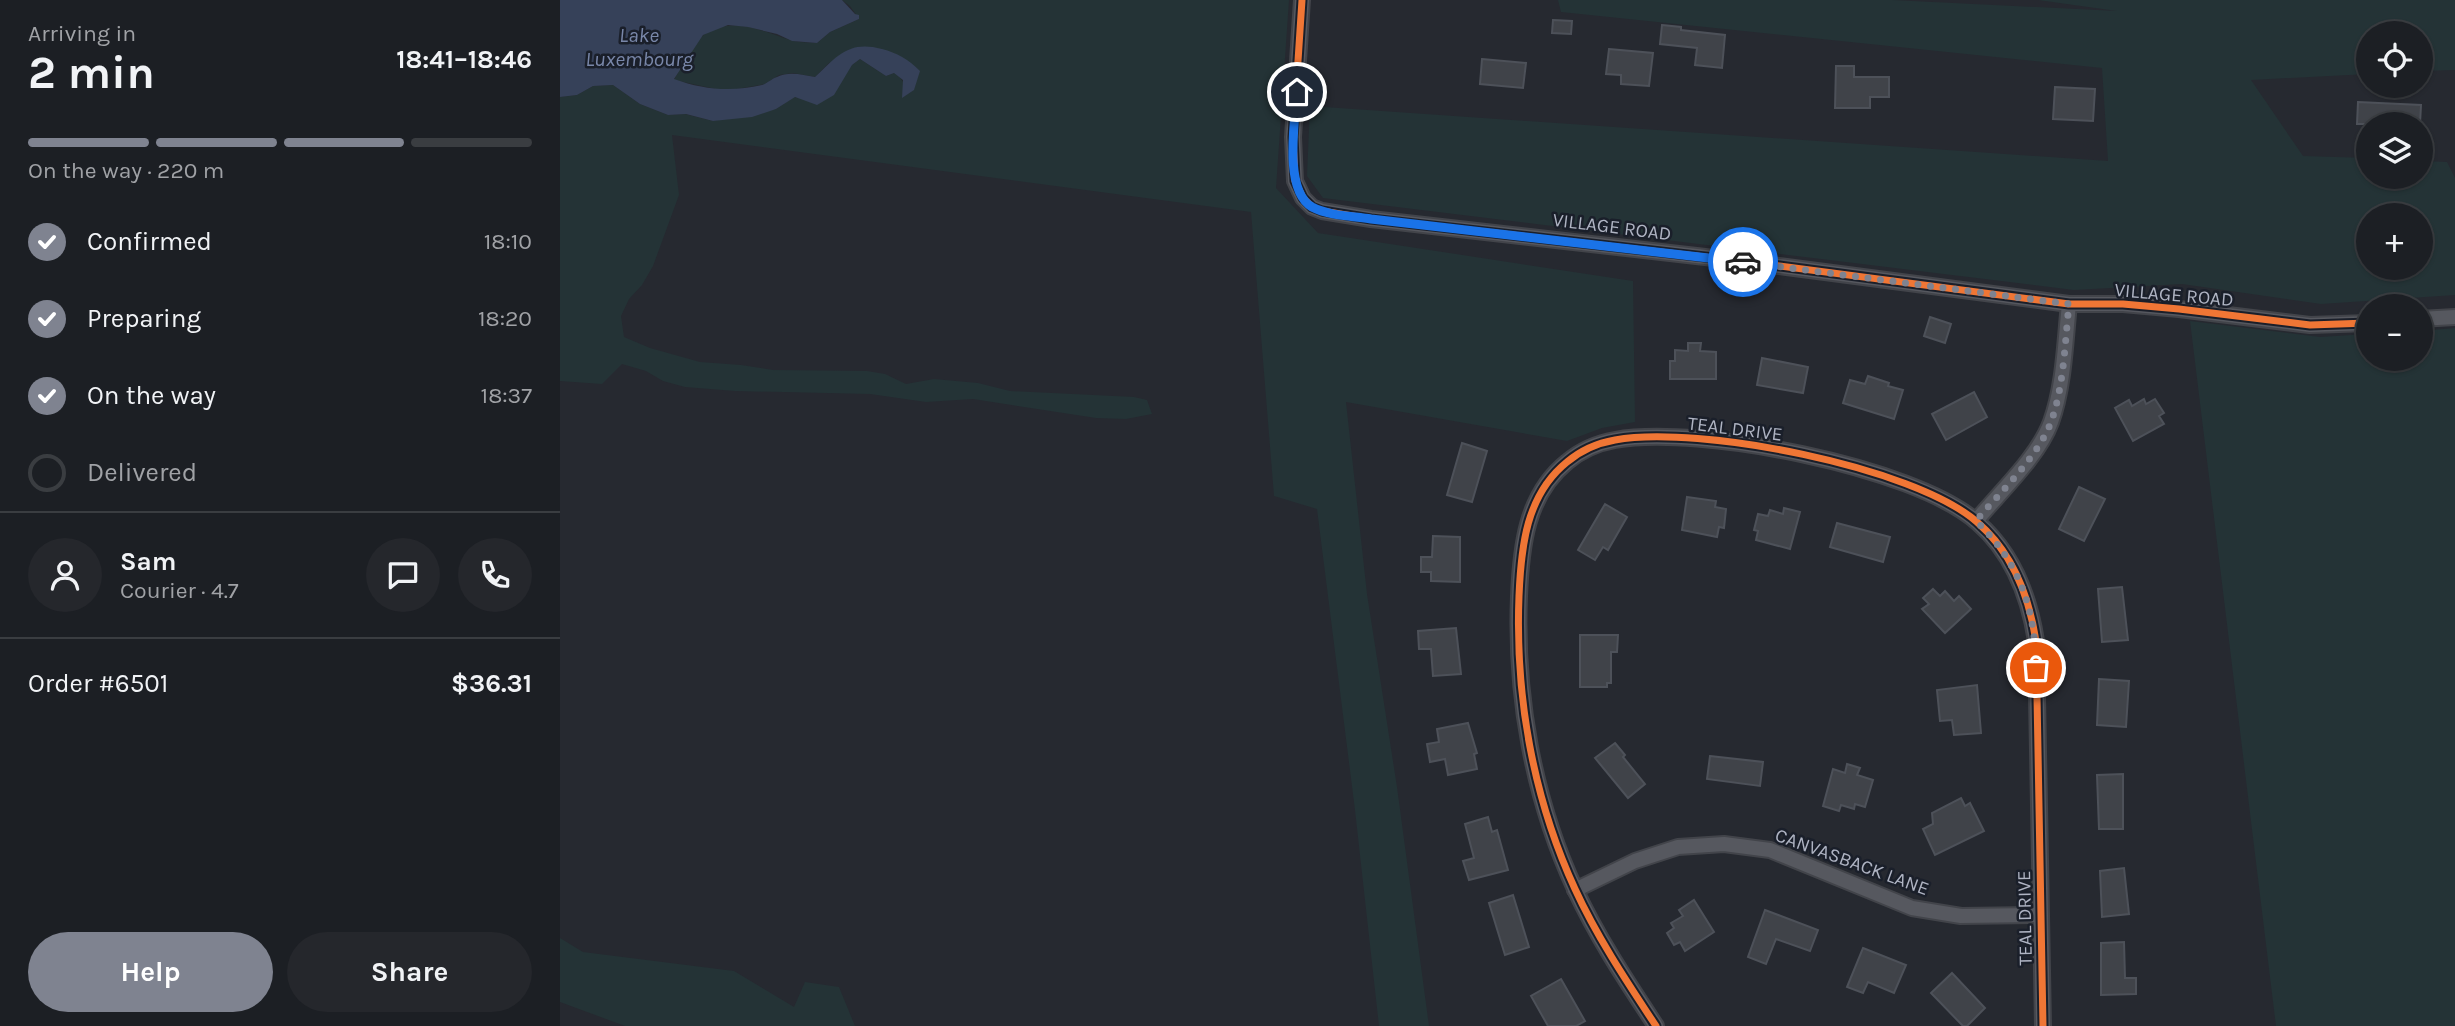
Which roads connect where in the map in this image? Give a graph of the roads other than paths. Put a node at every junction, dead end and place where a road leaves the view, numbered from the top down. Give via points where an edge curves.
1 (1302, 0) edge
2 (2069, 304) junction
3 (2455, 317) edge
4 (2433, 319) edge
5 (2356, 323) edge
6 (1976, 521) junction
7 (1575, 890) junction
8 (2041, 915) junction
9 (1656, 1026) edge
10 (2043, 1026) edge

1 - 2 street, VILLAGE ROAD via 1295,181 1303,198 1322,211
2 - 5 street, VILLAGE ROAD via 2123,304 2310,325
2 - 6 street via 2052,421 2031,456
3 - 4 street
6 - 7 street, TEAL DRIVE via 1944,500 1897,481 1834,461 1732,442 1615,440 1566,462 1548,480 1530,516 1520,572 1518,628 1529,743
6 - 8 street, TEAL DRIVE via 2014,568 2033,618
7 - 8 street, CANVASBACK LANE via 1635,861 1678,847 1724,844 1770,850 1912,908 1961,916
7 - 9 street, TEAL DRIVE
8 - 10 street, TEAL DRIVE

